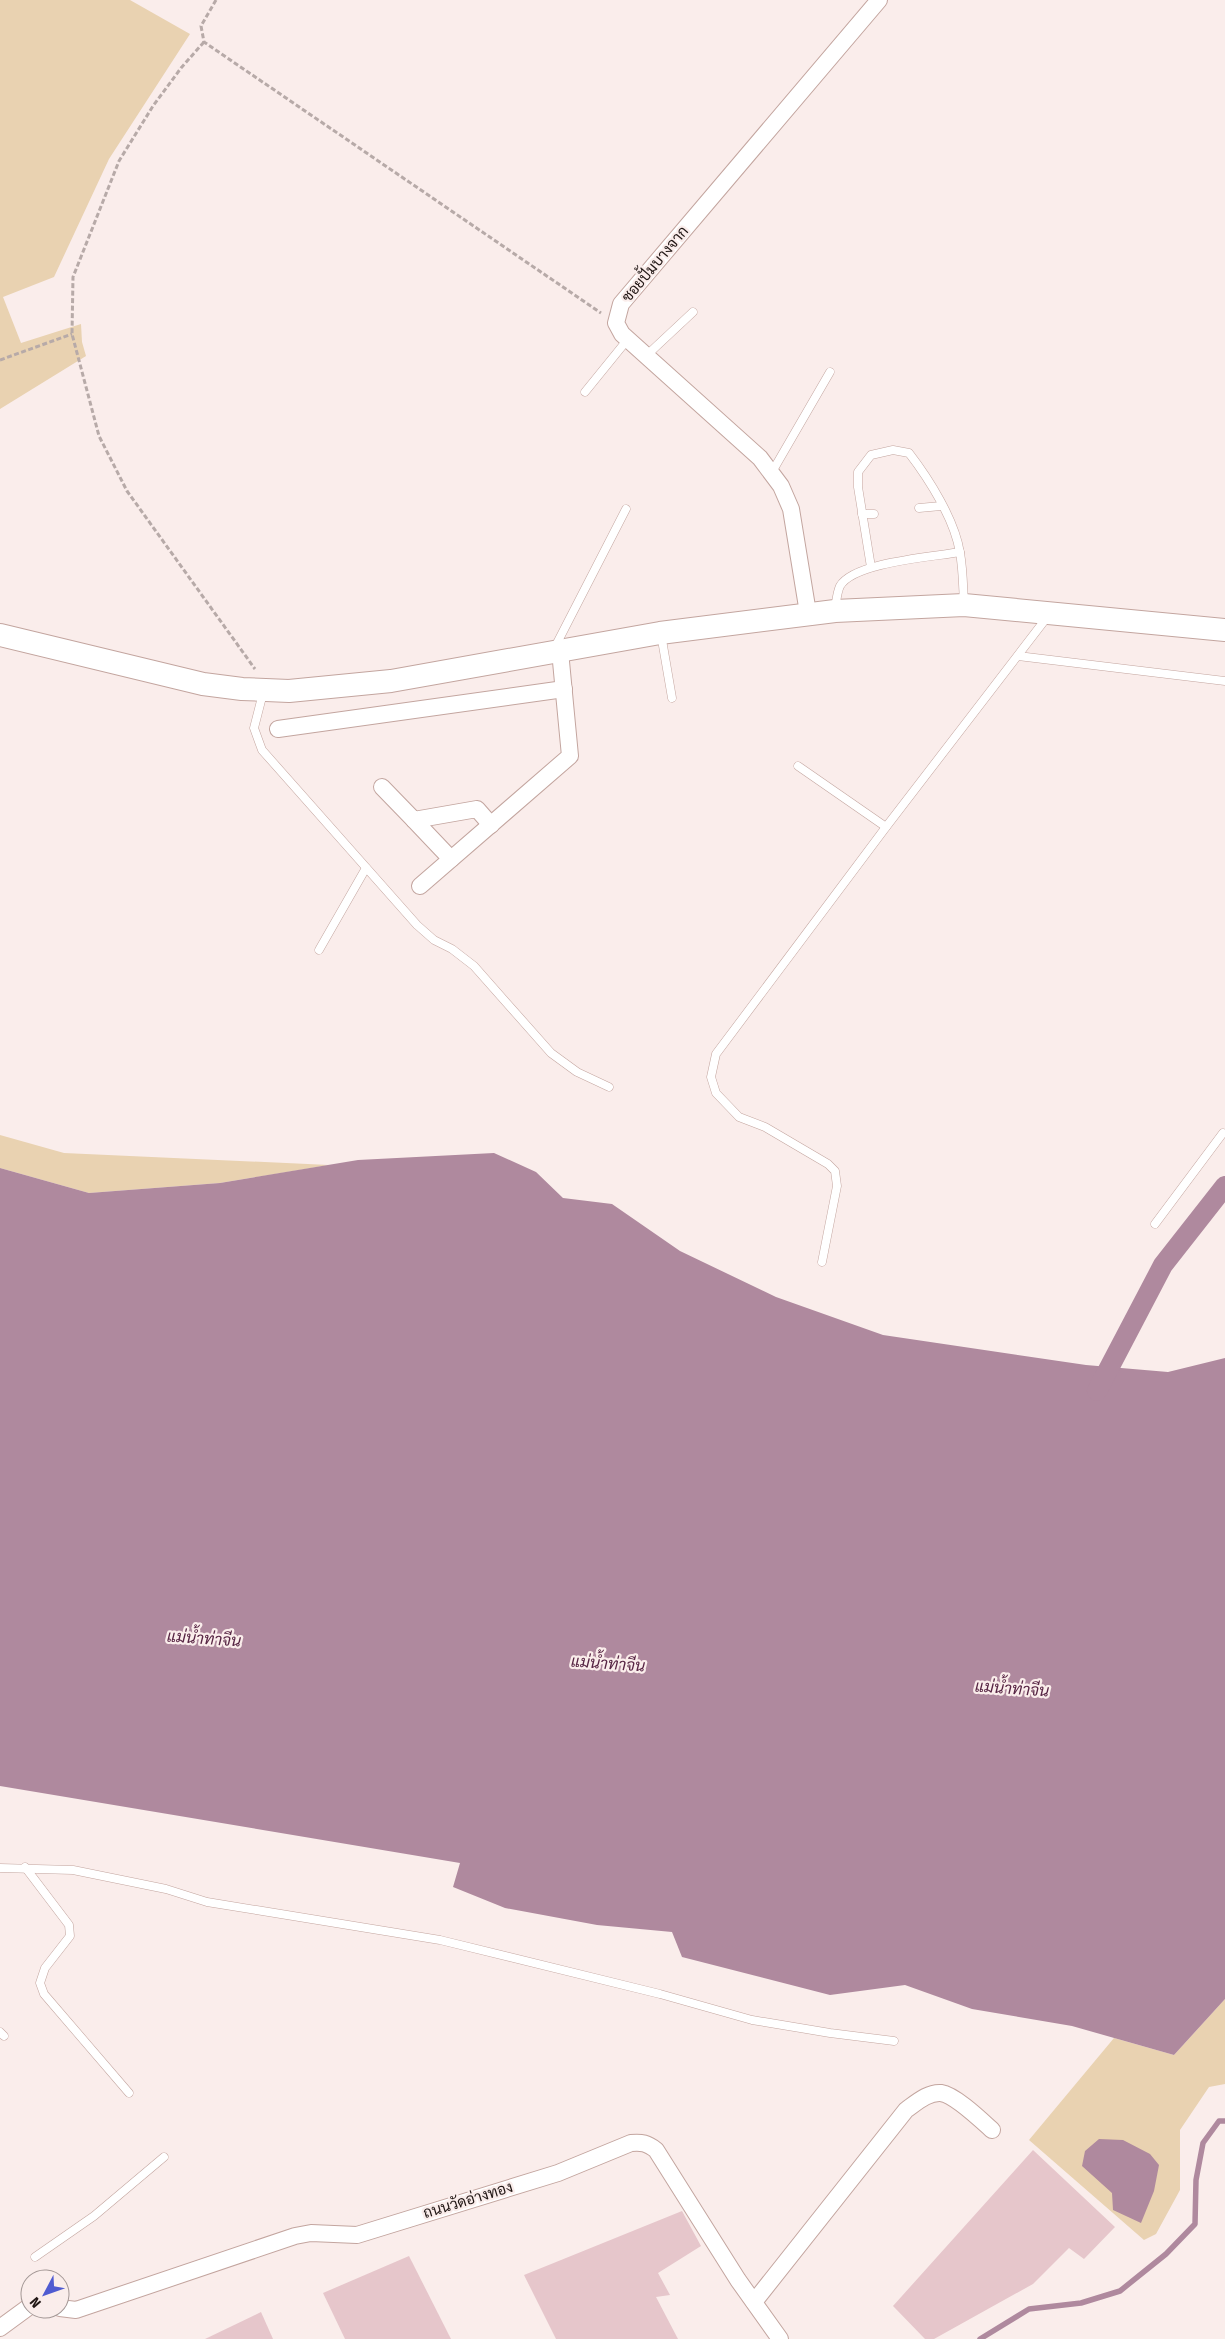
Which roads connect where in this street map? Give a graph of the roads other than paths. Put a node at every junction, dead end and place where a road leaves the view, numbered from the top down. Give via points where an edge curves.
1 (879, 0) edge
2 (693, 312) dead end
3 (628, 338) junction
4 (647, 355) junction
5 (830, 372) dead end
6 (586, 392) dead end
7 (772, 472) junction
8 (941, 506) junction
9 (919, 508) dead end
10 (626, 509) dead end
11 (862, 514) junction
12 (874, 514) dead end
13 (960, 552) junction
14 (871, 566) junction
15 (964, 605) junction
16 (835, 611) junction
17 (808, 613) junction
18 (1050, 613) junction
19 (1225, 630) edge
20 (660, 633) junction
21 (0, 635) edge
22 (556, 652) junction
23 (1018, 656) junction
24 (1225, 681) edge
25 (564, 689) junction
26 (259, 690) junction
27 (672, 698) dead end
28 (278, 729) dead end
29 (798, 766) dead end
30 (382, 787) dead end
31 (414, 820) junction
32 (491, 825) junction
33 (886, 827) junction
34 (451, 859) junction
35 (366, 868) junction
36 (420, 886) dead end
37 (319, 950) dead end
38 (609, 1087) dead end
39 (1223, 1133) dead end
40 (1155, 1224) dead end
41 (822, 1262) dead end
42 (24, 1867) junction
43 (0, 1868) edge
44 (894, 2040) dead end
45 (130, 2093) dead end
46 (992, 2130) dead end
47 (164, 2157) dead end
48 (35, 2256) dead end
49 (754, 2302) junction
50 (70, 2309) edge
51 (20, 2313) edge
52 (0, 2328) edge
53 (780, 2339) edge

1 - 3 street, ซอยปั้มบางจาก via 621,304 616,323
2 - 4 lane
3 - 4 street
3 - 6 lane
4 - 7 street
5 - 7 lane
7 - 17 street via 782,486 791,509
8 - 9 lane
8 - 11 lane via 924,473 909,453 893,450 871,455 858,472
8 - 13 lane via 953,528
10 - 22 lane
11 - 12 lane
11 - 14 lane
13 - 14 lane
13 - 15 lane
14 - 16 lane via 854,572 840,586
15 - 16 main road
15 - 18 main road
16 - 17 main road
17 - 20 main road
18 - 19 main road
18 - 23 lane
20 - 22 main road
20 - 27 lane
21 - 26 main road via 203,684
22 - 25 street
22 - 26 main road via 390,681 335,688
23 - 24 lane
23 - 33 lane
25 - 28 street
25 - 32 street via 570,756
26 - 35 lane via 254,728 262,750
29 - 33 lane
30 - 31 street
31 - 32 street via 477,809
31 - 34 street
32 - 34 street
33 - 41 lane via 716,1054 711,1077 716,1093 740,1117 765,1127 835,1171 837,1186
34 - 36 street
35 - 37 lane
35 - 38 lane via 417,925 474,966 551,1053 577,1072
39 - 40 lane
42 - 43 lane
42 - 44 lane via 73,1870 166,1889 207,1902 440,1940 752,2020
42 - 45 lane via 69,1925 70,1936 45,1968 40,1983 44,1994
46 - 49 street via 941,2093 925,2097 906,2110
47 - 48 lane via 94,2216
49 - 50 street, ถนนวัดอ่างทอง via 656,2150 647,2143 639,2142 558,2172 358,2235 311,2233 295,2236 76,2310
49 - 53 street, ถนนวัดอ่างทอง
51 - 52 street

